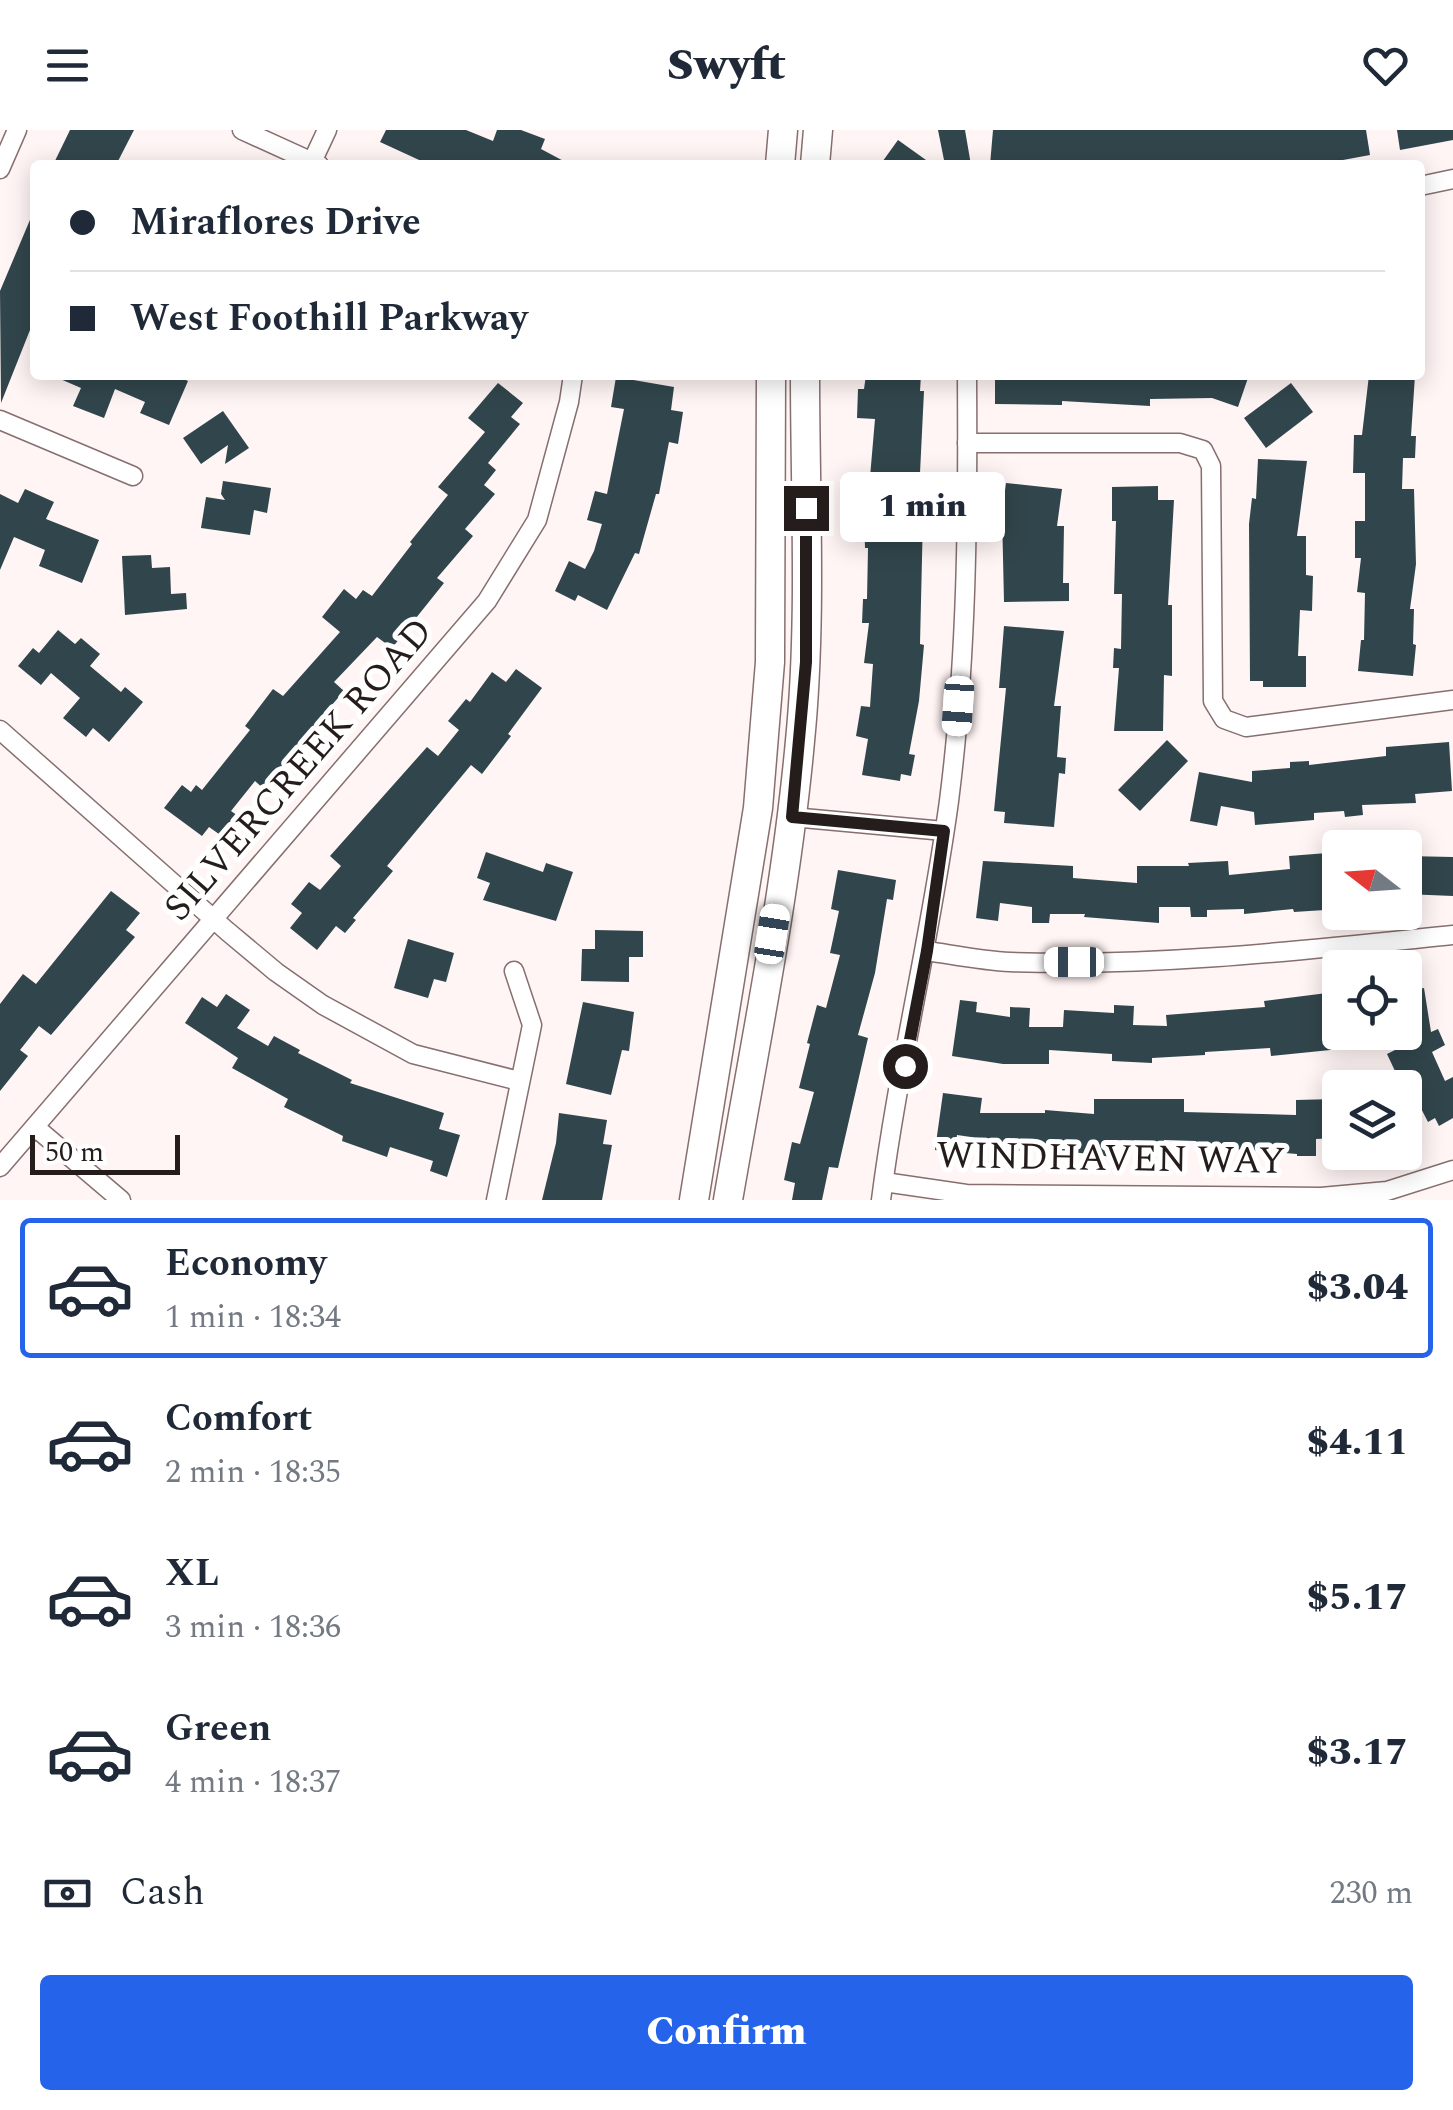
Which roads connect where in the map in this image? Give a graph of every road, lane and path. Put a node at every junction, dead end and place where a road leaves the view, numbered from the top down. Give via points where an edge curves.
1 (18, 130) edge
2 (242, 130) edge
3 (327, 130) edge
4 (783, 130) edge
5 (818, 130) edge
6 (307, 160) edge
7 (317, 160) edge
8 (780, 160) edge
9 (815, 160) edge
10 (0, 169) edge
11 (1453, 179) edge
12 (1425, 185) edge
13 (572, 380) edge
14 (771, 380) edge
15 (805, 380) edge
16 (966, 380) edge
17 (0, 420) edge
18 (967, 443) junction
19 (133, 476) dead end
20 (1453, 700) edge
21 (0, 730) edge
22 (792, 817) junction
23 (944, 831) junction
24 (214, 918) junction
25 (1453, 935) edge
26 (927, 951) junction
27 (514, 972) dead end
28 (520, 1081) junction
29 (35, 1127) junction
30 (0, 1168) edge
31 (1453, 1170) edge
32 (882, 1191) edge
33 (121, 1200) edge
34 (496, 1200) edge
35 (694, 1200) edge
36 (728, 1200) edge

1 - 10 street
2 - 6 street
3 - 7 street
4 - 8 main road
5 - 9 main road
11 - 12 street
13 - 24 street, SILVERCREEK ROAD via 537,520 487,601
14 - 35 main road via 770,662 758,808
15 - 22 main road via 806,662
16 - 18 street
17 - 19 street
18 - 20 street via 1180,442 1203,450 1212,466 1213,701 1224,719 1246,727
18 - 23 street via 965,596
21 - 24 street
22 - 23 street
22 - 36 main road
23 - 26 street
24 - 28 street via 276,972 370,1032 413,1054
24 - 29 street, SILVERCREEK ROAD
25 - 26 street via 1223,959 1006,962
26 - 32 street
27 - 28 street via 532,1025
28 - 34 street
29 - 30 street, SILVERCREEK ROAD
29 - 33 street
31 - 32 street, WINDHAVEN WAY via 1386,1191 1321,1196

